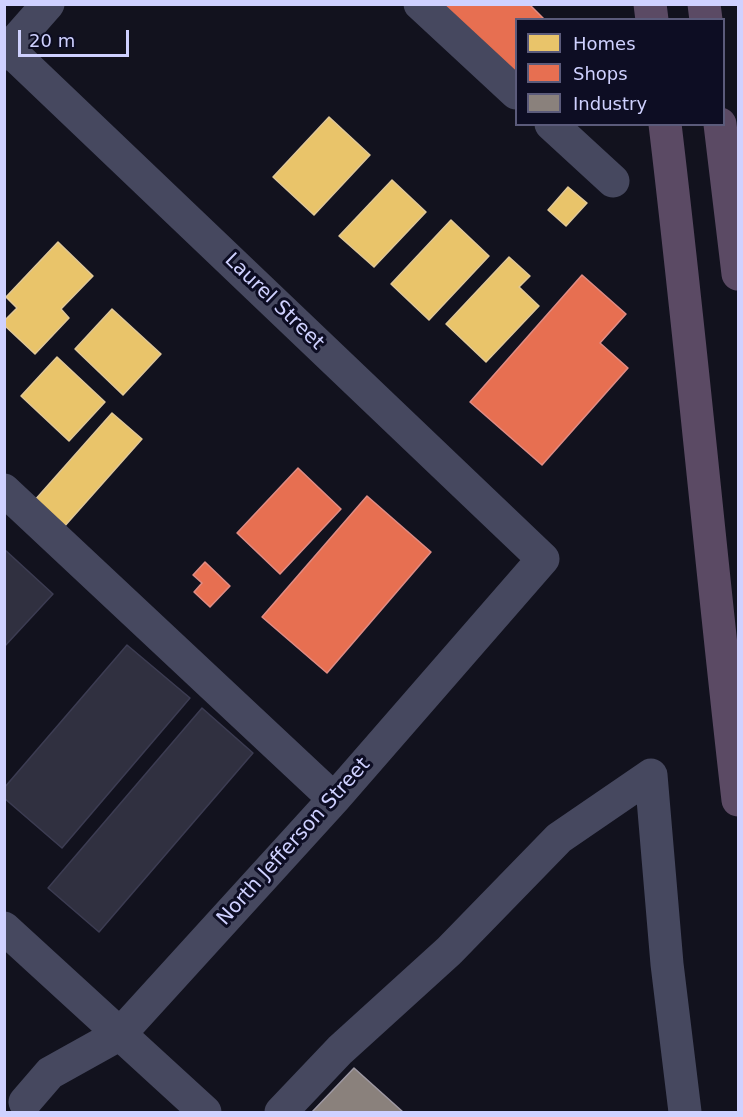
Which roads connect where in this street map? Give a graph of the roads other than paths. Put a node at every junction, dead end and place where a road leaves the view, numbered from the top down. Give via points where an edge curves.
1 (48, 4) edge
2 (420, 4) edge
3 (6, 50) edge
4 (515, 92) edge
5 (553, 126) edge
6 (665, 126) edge
7 (720, 126) edge
8 (613, 181) dead end
9 (738, 274) edge
10 (4, 490) edge
11 (543, 560) joint
12 (334, 799) junction
13 (738, 800) edge
14 (4, 928) edge
15 (120, 1034) junction
16 (22, 1099) edge
17 (205, 1113) edge
18 (281, 1113) edge
19 (685, 1113) edge

1 - 3 street
2 - 4 street
3 - 11 street, Laurel Street
5 - 8 street
6 - 13 highway
7 - 9 highway
10 - 12 street
11 - 12 street, North Jefferson Street
12 - 15 street, North Jefferson Street
14 - 15 street
15 - 16 street, North Jefferson Street via 50,1073
15 - 17 street
18 - 19 street via 340,1050 449,951 559,838 651,775

